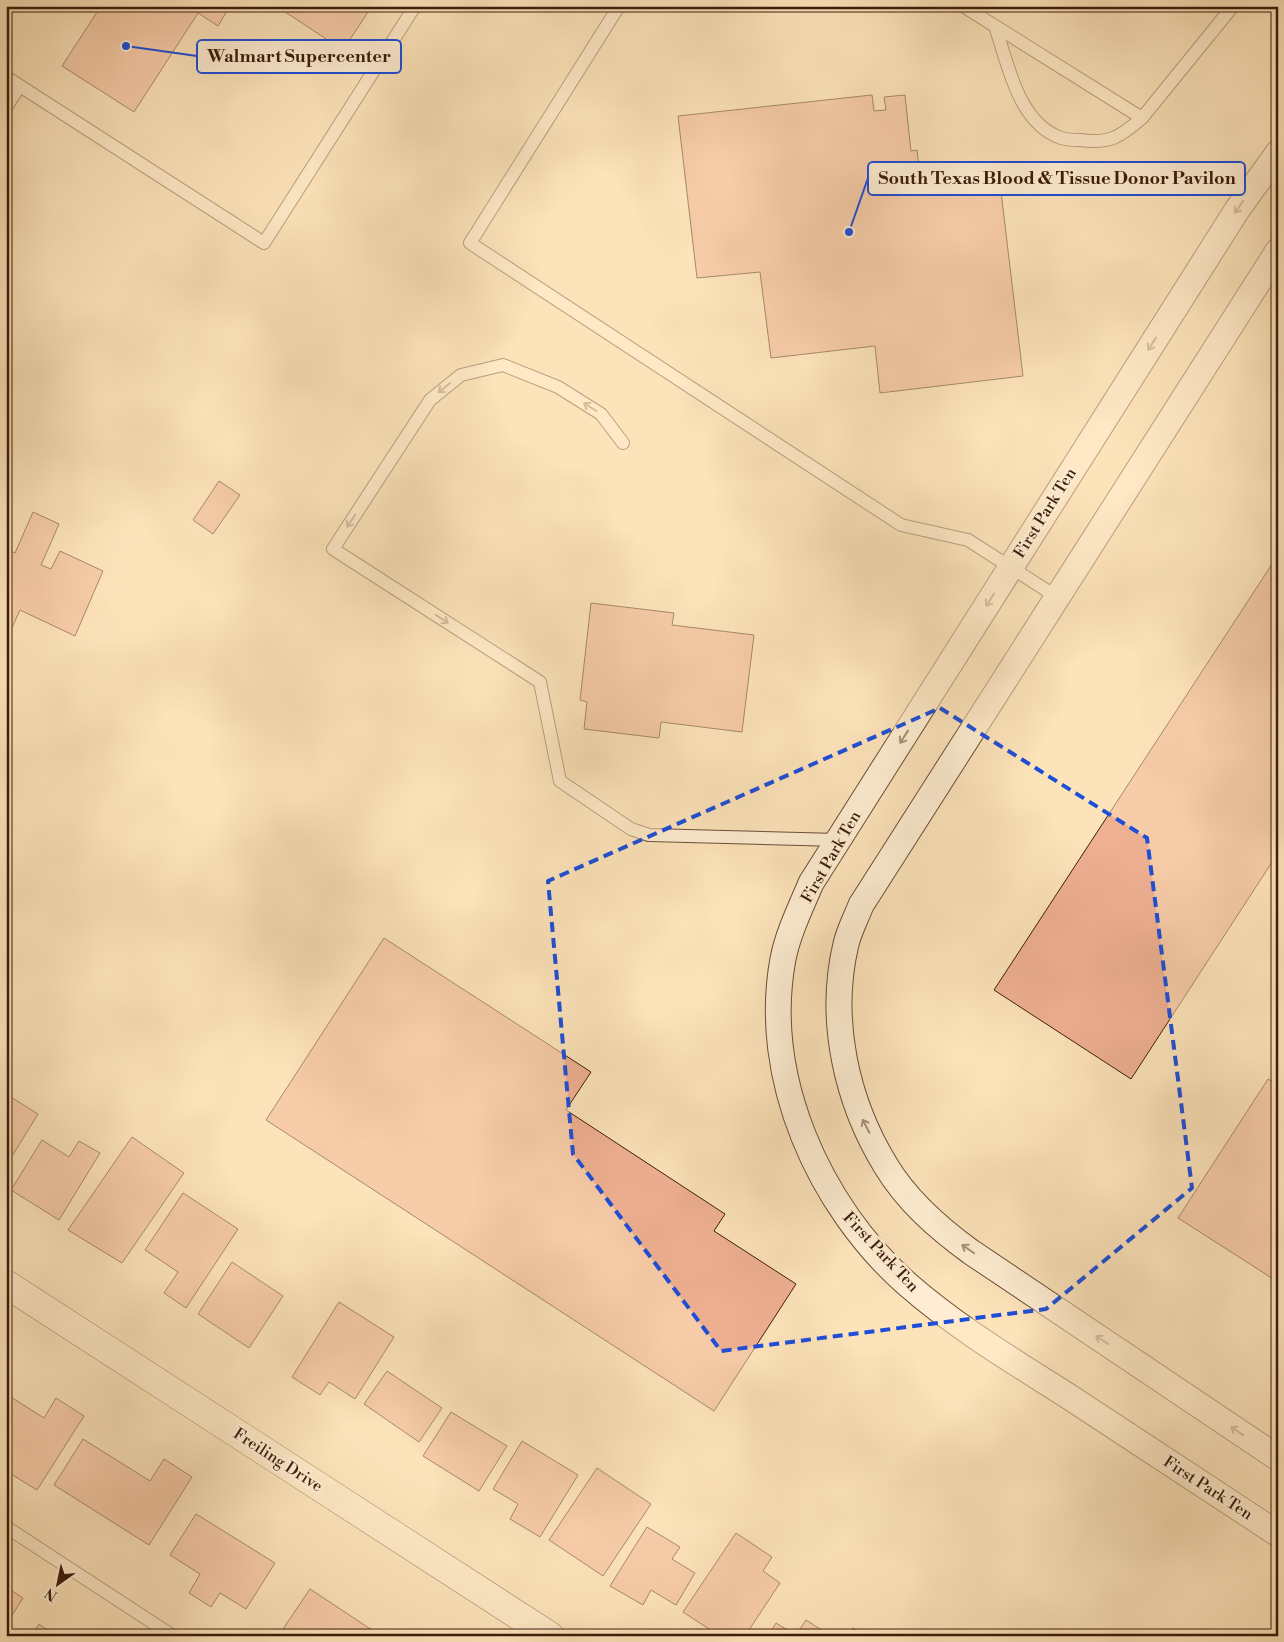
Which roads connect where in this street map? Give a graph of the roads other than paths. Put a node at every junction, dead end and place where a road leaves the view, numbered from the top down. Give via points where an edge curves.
1 (415, 6) edge
2 (619, 6) edge
3 (963, 6) edge
4 (1233, 6) edge
5 (994, 26) junction
6 (6, 77) edge
7 (20, 86) junction
8 (6, 107) edge
9 (1142, 118) junction
10 (1278, 153) edge
11 (1278, 251) edge
12 (623, 443) dead end
13 (1011, 568) junction
14 (1057, 597) junction
15 (838, 840) junction
16 (6, 1284) edge
17 (1278, 1458) edge
18 (6, 1527) edge
19 (1278, 1534) edge
20 (173, 1636) edge
21 (550, 1636) edge

1 - 7 lane via 264,243
2 - 13 lane via 470,243 901,525 968,540
3 - 5 lane
4 - 9 lane
5 - 9 lane
5 - 9 lane via 1022,102 1040,126 1062,138 1100,143 1125,133
6 - 7 lane
7 - 8 lane
10 -> 13 street, First Park Ten via 1237,210
11 - 14 street
12 -> 15 lane via 601,414 558,387 503,365 461,374 430,400 333,549 540,682 560,781 631,829 649,835
13 - 14 lane
13 -> 15 street, First Park Ten
17 -> 14 street via 971,1252 923,1213 886,1166 858,1111 842,1052 841,965 846,941 861,905
15 - 19 street, First Park Ten via 811,883 784,956 779,984 783,1066 803,1138 833,1198 853,1226 906,1283 972,1334
16 - 21 street, Freiling Drive
18 - 20 lane

